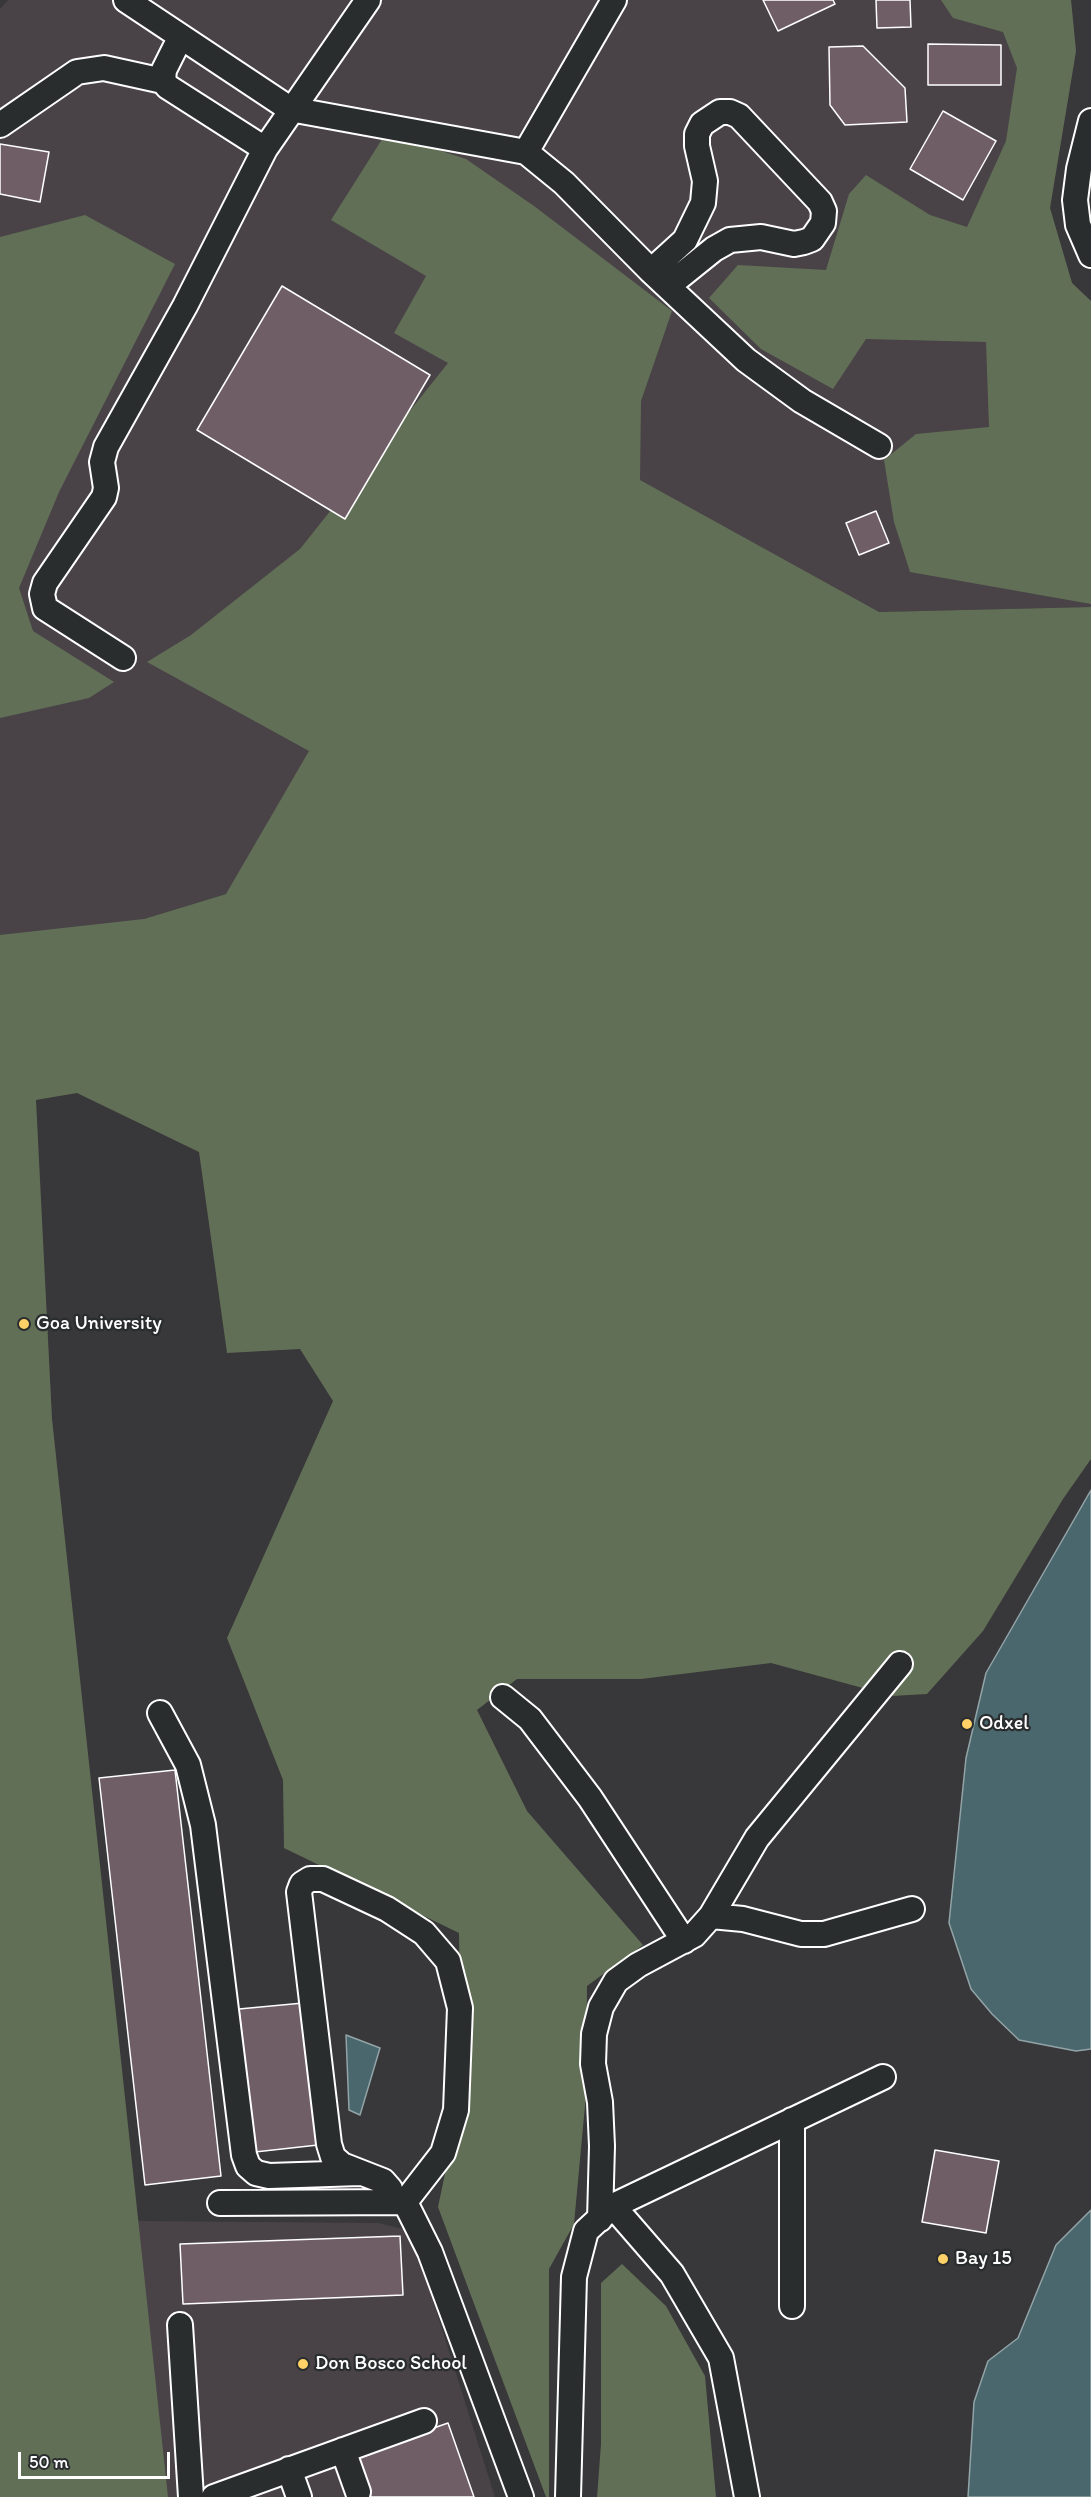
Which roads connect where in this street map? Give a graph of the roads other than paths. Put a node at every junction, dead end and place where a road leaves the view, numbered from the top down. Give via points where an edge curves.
1 (126, 0) edge
2 (368, 0) edge
3 (614, 0) edge
4 (180, 38) junction
5 (163, 81) junction
6 (290, 109) junction
7 (1091, 122) edge
8 (0, 125) edge
9 (265, 149) junction
10 (526, 152) junction
11 (1091, 255) edge
12 (660, 279) junction
13 (879, 446) dead end
14 (123, 658) dead end
15 (900, 1664) dead end
16 (503, 1697) dead end
17 (160, 1713) dead end
18 (912, 1909) dead end
19 (711, 1916) junction
20 (684, 1941) junction
21 (883, 2077) dead end
22 (792, 2120) junction
23 (362, 2173) junction
24 (399, 2202) junction
25 (220, 2203) dead end
26 (606, 2212) junction
27 (792, 2306) dead end
28 (180, 2325) dead end
29 (424, 2421) dead end
30 (343, 2450) junction
31 (289, 2469) junction
32 (358, 2492) dead end
33 (191, 2497) edge
34 (214, 2497) edge
35 (299, 2497) edge
36 (521, 2497) edge
37 (568, 2497) edge
38 (747, 2497) edge

1 - 4 street
2 - 6 street
3 - 10 street
4 - 5 street via 164,70
4 - 6 street
5 - 8 street via 104,68 77,72
5 - 9 street
6 - 9 street
6 - 10 street
7 - 11 street via 1074,200 1077,225
9 - 14 street via 185,306 106,447 102,462 104,497 45,583 45,608
10 - 12 street via 564,183
12 - 12 street via 703,202 705,181 697,134 702,124 720,112 739,116 820,202 823,223 812,239 794,244 761,237 730,240
12 - 13 street via 746,360 802,401
15 - 19 street via 757,1838
16 - 20 street via 530,1719 591,1798
17 - 23 street via 188,1766 203,1825 248,2166 255,2173 269,2176
18 - 19 street via 824,1934 801,1934 743,1919
19 - 20 street
20 - 26 street via 616,1981 601,2007 594,2034 593,2064 600,2102
21 - 22 street
22 - 26 street
22 - 27 street
23 - 24 street via 383,2181
23 - 24 street via 342,2165 333,2157 329,2144 299,1892 310,1879 322,1879 387,1909 424,1933 448,1961 460,2007 456,2109 443,2153
24 - 25 street
24 - 36 street via 430,2252
26 - 37 street via 586,2231 574,2277
26 - 38 street via 672,2274 721,2358
28 - 33 street
29 - 30 street
30 - 31 street
30 - 32 street
31 - 34 street
31 - 35 street

